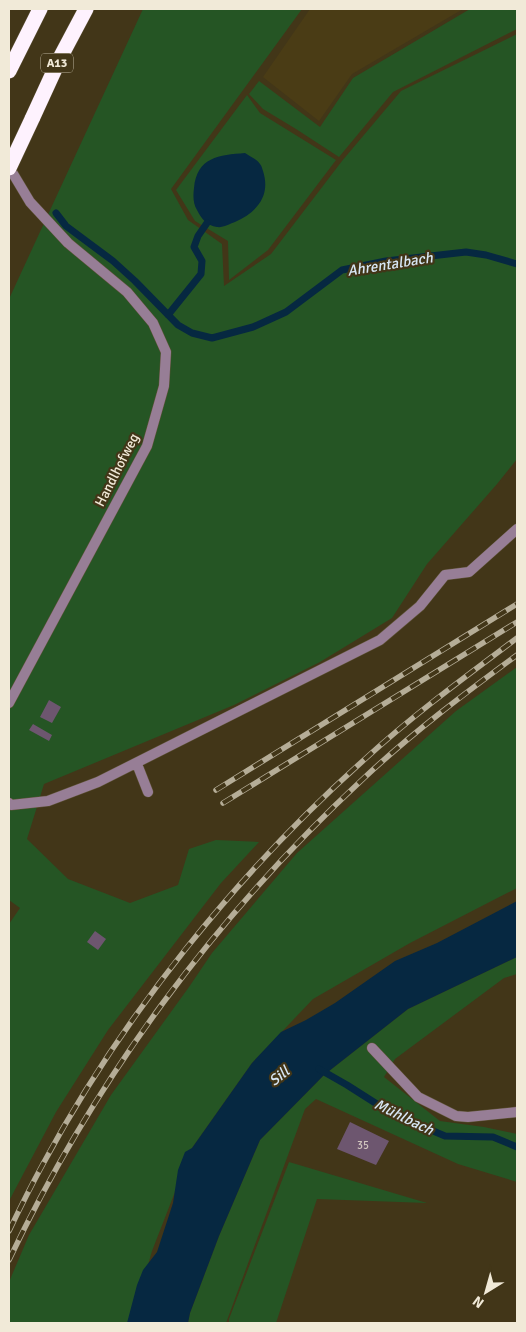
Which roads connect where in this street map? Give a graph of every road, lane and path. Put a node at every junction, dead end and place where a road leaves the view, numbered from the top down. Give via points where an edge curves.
1 (40, 9) edge
2 (86, 9) edge
3 (9, 71) edge
4 (9, 167) edge
5 (517, 529) edge
6 (9, 703) edge
7 (137, 764) junction
8 (148, 792) dead end
9 (9, 803) edge
10 (372, 1048) dead end
11 (517, 1112) edge

1 - 3 highway
2 - 4 highway, A13, bridge
4 - 6 street, Handlhofweg via 30,202 68,243 127,292 153,324 166,352 164,386 147,446
5 - 7 street via 469,572 446,576 420,606 380,640
7 - 8 street
7 - 9 street via 48,802
10 - 11 street via 418,1097 456,1116

